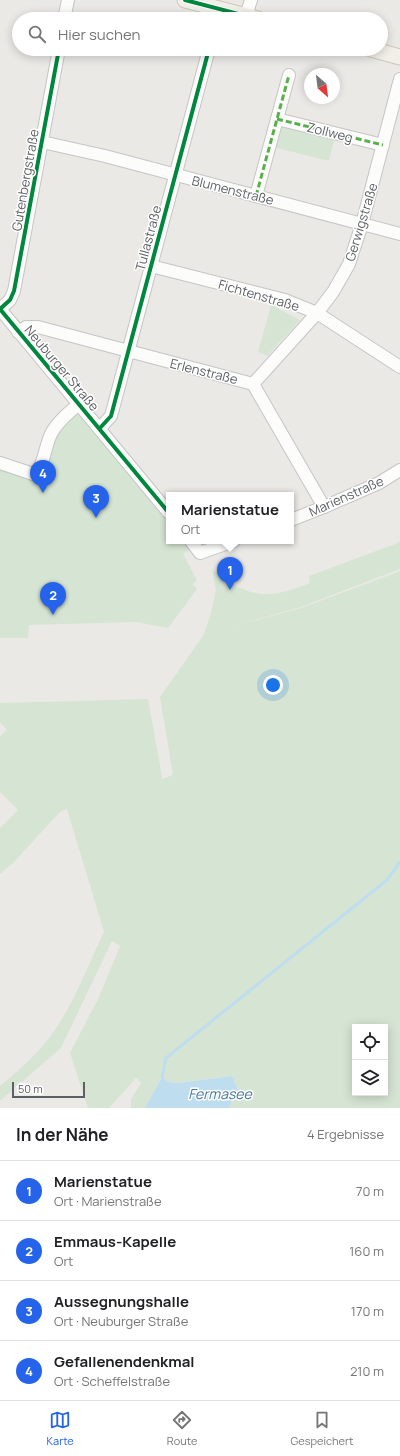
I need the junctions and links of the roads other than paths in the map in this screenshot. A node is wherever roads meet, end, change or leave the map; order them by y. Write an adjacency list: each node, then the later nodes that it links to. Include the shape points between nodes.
1 (68, 0): 4 (street)
2 (185, 0): 5 (main road)
3 (251, 0): 6 (street)
4 (65, 12)
5 (213, 12)
6 (252, 12)
7 (388, 54): 10 (main road)
8 (58, 56): 14 (street, Gutenbergstraße)
9 (207, 56): 16 (street, Tullastraße)
10 (400, 57)
11 (289, 75): 13 (street)
12 (400, 79): 15 (street, Gerwigstraße)
13 (277, 119): 15 (street, Zollweg); 17 (street)
14 (42, 142): 16 (street, Blumenstraße); 21 (street, Gutenbergstraße, via 14,291 10,300)
15 (383, 145): 18 (street, Gerwigstraße)
16 (175, 175): 17 (street, Blumenstraße); 20 (street, Tullastraße)
17 (256, 196): 18 (street, Blumenstraße)
18 (362, 224): 19 (street, Blumenstraße); 22 (street, Gerwigstraße, via 349,264)
19 (400, 234)
20 (152, 266): 22 (street, Fichtenstraße, via 284,300); 24 (street, Tullastraße)
21 (0, 309): 23 (street, Neuburger Straße)
22 (317, 313): 25 (street, Fichtenstraße); 26 (street, Gerwigstraße)
23 (18, 332): 24 (street, Erlenstraße, via 26,327 38,327); 27 (street, Neuburger Straße)
24 (128, 352): 26 (street, Erlenstraße); 28 (street, Tullastraße, via 111,416)
25 (400, 367)
26 (253, 384): 31 (street, Erlenstraße)
27 (79, 404): 28 (street, Neuburger Straße); 29 (street, via 51,434 36,476)
28 (100, 428): 32 (street, Neuburger Straße)
29 (0, 463)
30 (400, 470): 31 (street, Marienstraße, via 379,483)
31 (324, 507): 33 (street, Marienstraße)
32 (166, 509)
33 (294, 519)
34 (193, 544): 35 (street, via 200,553)
35 (226, 544)

